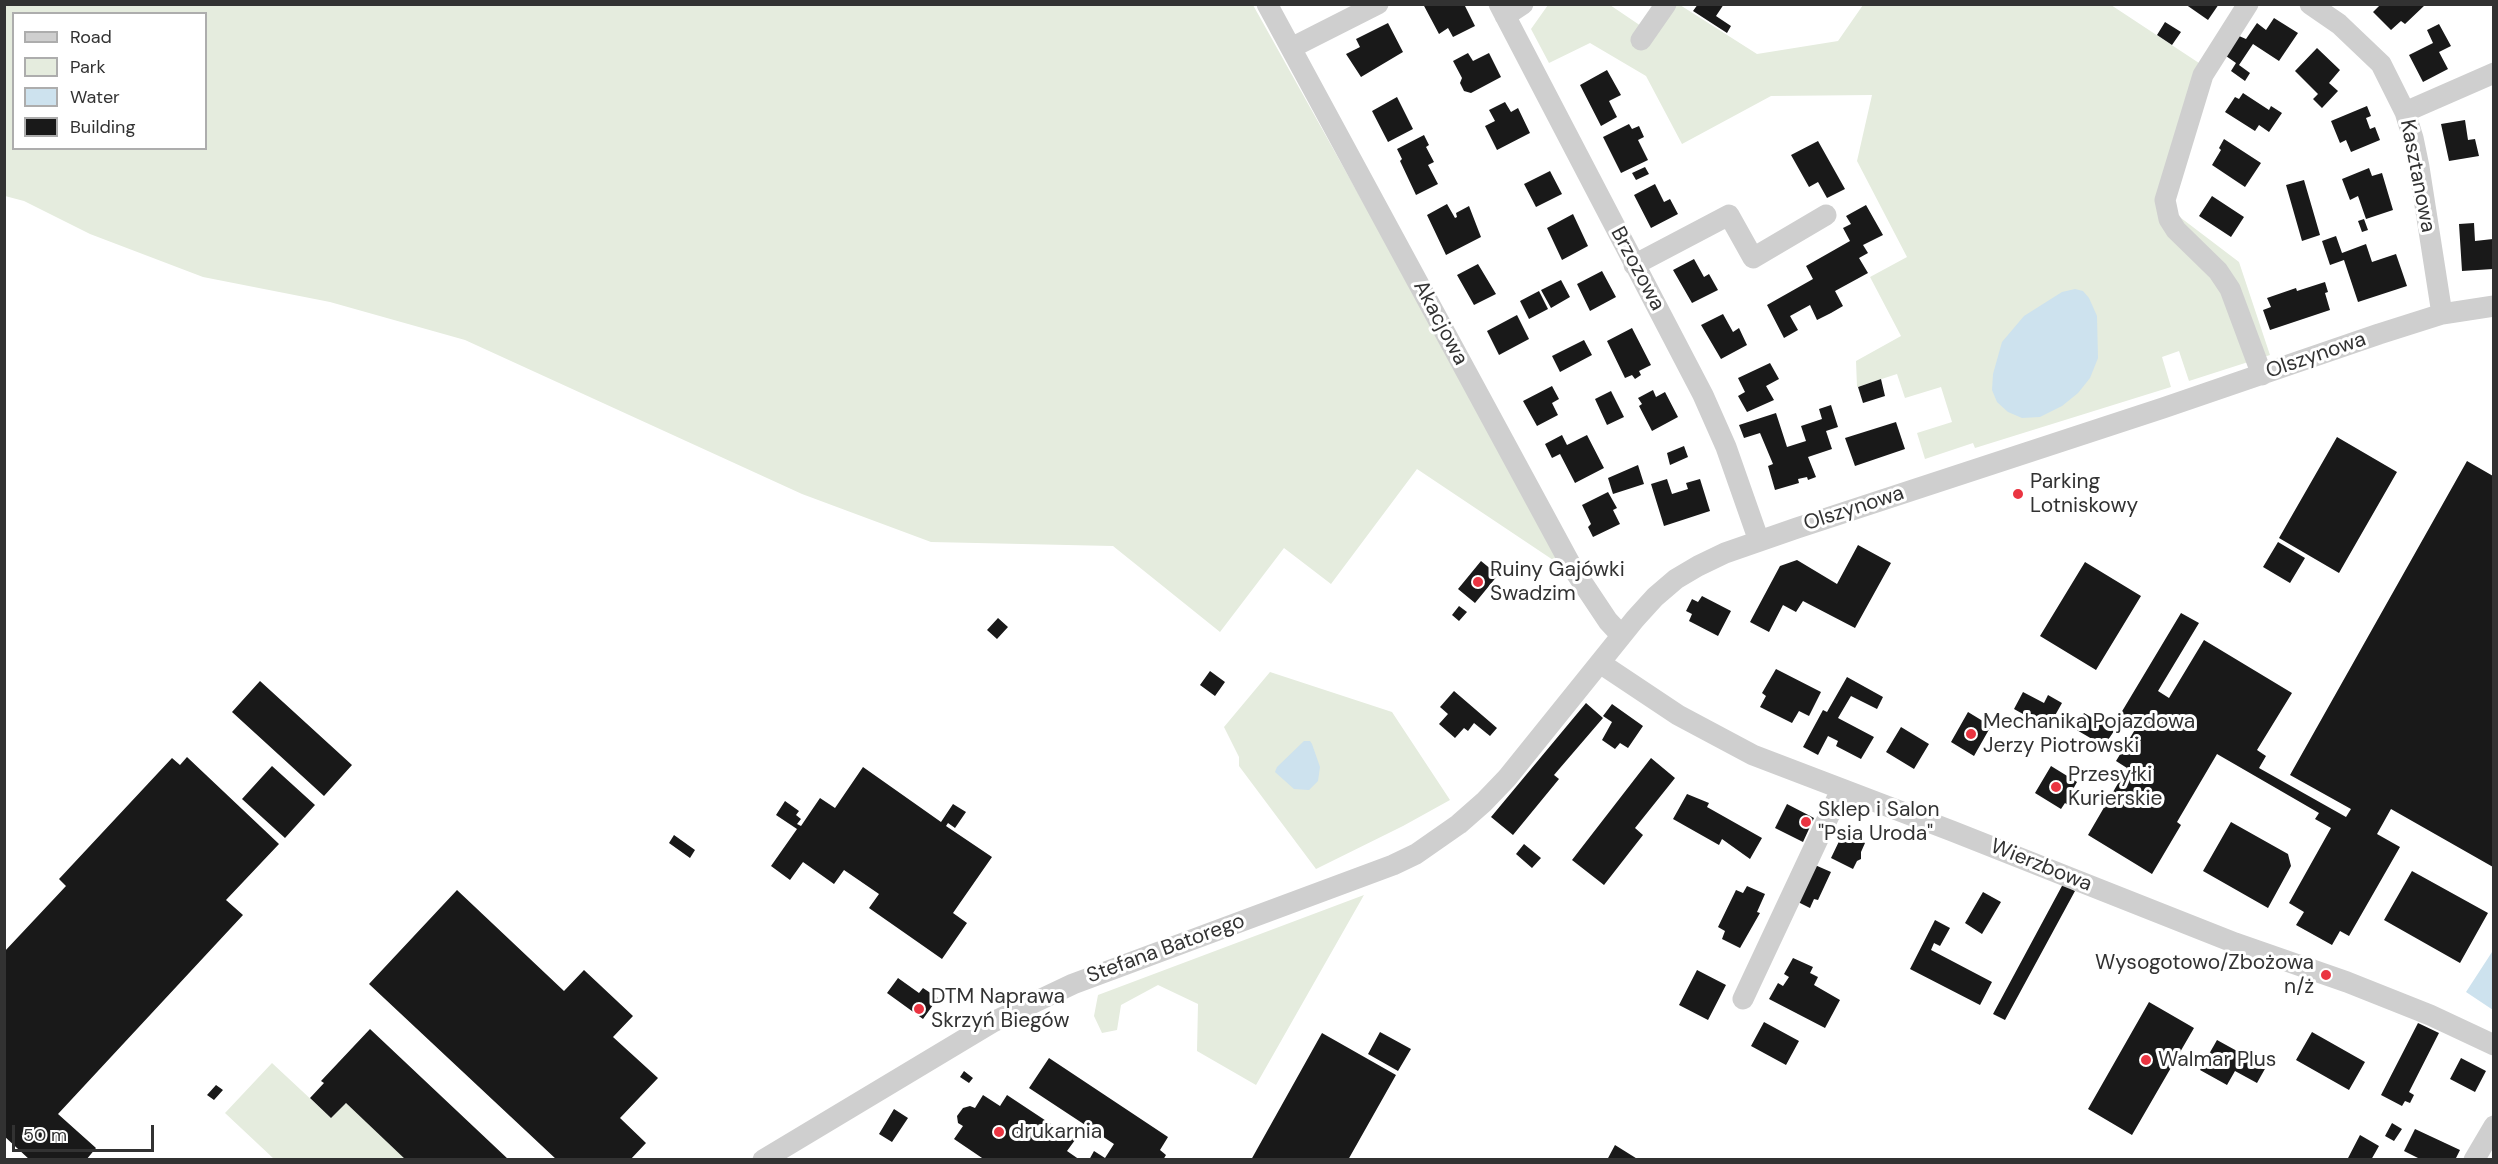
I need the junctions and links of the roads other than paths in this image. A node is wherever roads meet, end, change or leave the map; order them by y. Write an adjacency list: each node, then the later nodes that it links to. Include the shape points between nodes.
1 (1267, 4): 9 (street, Akacjowa)
2 (1378, 4): 9 (street)
3 (1523, 4): 7 (street)
4 (1666, 4): 8 (street)
5 (2248, 4): 16 (street, via 2203,75 2165,200 2176,230 2218,271 2230,289)
6 (2310, 4): 11 (street, Kasztanowa, via 2339,24 2380,64)
7 (1502, 10): 13 (street, Brzozowa)
8 (1641, 40)
9 (1291, 48): 18 (street, Akacjowa, via 1572,567)
10 (2493, 73): 11 (street)
11 (2405, 112): 15 (street, Kasztanowa, via 2417,157)
12 (1826, 215): 13 (street, via 1753,258 1729,215)
13 (1634, 266): 17 (street, Brzozowa, via 1703,395)
14 (2493, 306): 15 (street, Olszynowa)
15 (2442, 314): 16 (street, Olszynowa)
16 (2262, 375): 17 (street, Olszynowa)
17 (1759, 541): 18 (street, Olszynowa, via 1725,553 1676,579)
18 (1621, 635): 19 (street, Olszynowa)
19 (1600, 663): 20 (street, Wierzbowa, via 1711,735); 21 (street, Olszynowa, via 1507,778 1459,824 1409,858)
20 (1841, 790): 22 (street); 23 (street, Wierzbowa, via 2430,1015)
21 (1324, 890): 25 (street, Stefana Batorego, via 1073,984 1003,1017)
22 (1743, 999)
23 (2493, 1045)
24 (2493, 1126): 26 (street)
25 (763, 1160)
26 (2474, 1160)

